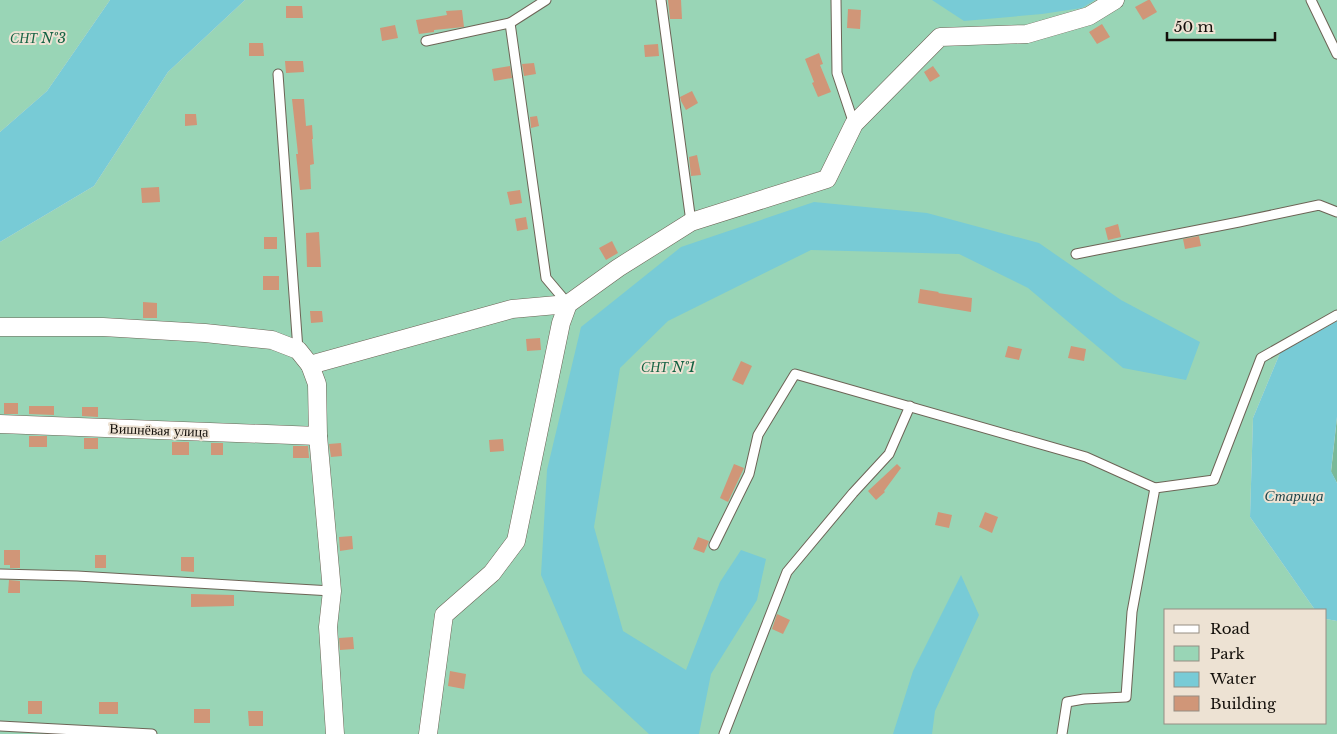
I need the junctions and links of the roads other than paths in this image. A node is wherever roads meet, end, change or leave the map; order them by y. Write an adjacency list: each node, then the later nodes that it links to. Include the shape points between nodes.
1 (546, 0): 6 (lane)
2 (661, 0): 12 (lane)
3 (836, 0): 10 (lane, via 837,73)
4 (1115, 0): 10 (street, via 1089,16 1027,34 940,37)
5 (1311, 0): 8 (lane)
6 (510, 22): 7 (lane); 14 (lane, via 546,278)
7 (426, 41)
8 (1337, 54)
9 (278, 74): 17 (lane)
10 (854, 124): 12 (street, via 827,179)
11 (1337, 212): 13 (lane, via 1319,205)
12 (691, 222): 14 (street)
13 (1076, 254)
14 (568, 304): 18 (street, via 512,309); 29 (street, via 561,323 516,541 492,573 444,615)
15 (1337, 315): 22 (lane, via 1261,358 1214,480)
16 (0, 327): 17 (street, via 205,333 272,340)
17 (298, 350): 18 (street)
18 (310, 365): 21 (street, via 317,384)
19 (910, 406): 22 (lane, via 1086,457); 23 (lane, via 795,374 758,435 749,474); 30 (lane, via 889,454 788,572)
20 (0, 424): 21 (street, Вишнёвая улица)
21 (318, 436): 25 (street)
22 (1155, 488): 31 (lane, via 1132,612 1126,697 1067,702)
23 (714, 545)
24 (0, 574): 25 (lane)
25 (332, 591): 28 (street, via 328,627)
26 (0, 726): 27 (lane)
27 (152, 734)
28 (335, 734)
29 (428, 734)
30 (724, 734)
31 (1062, 734)

